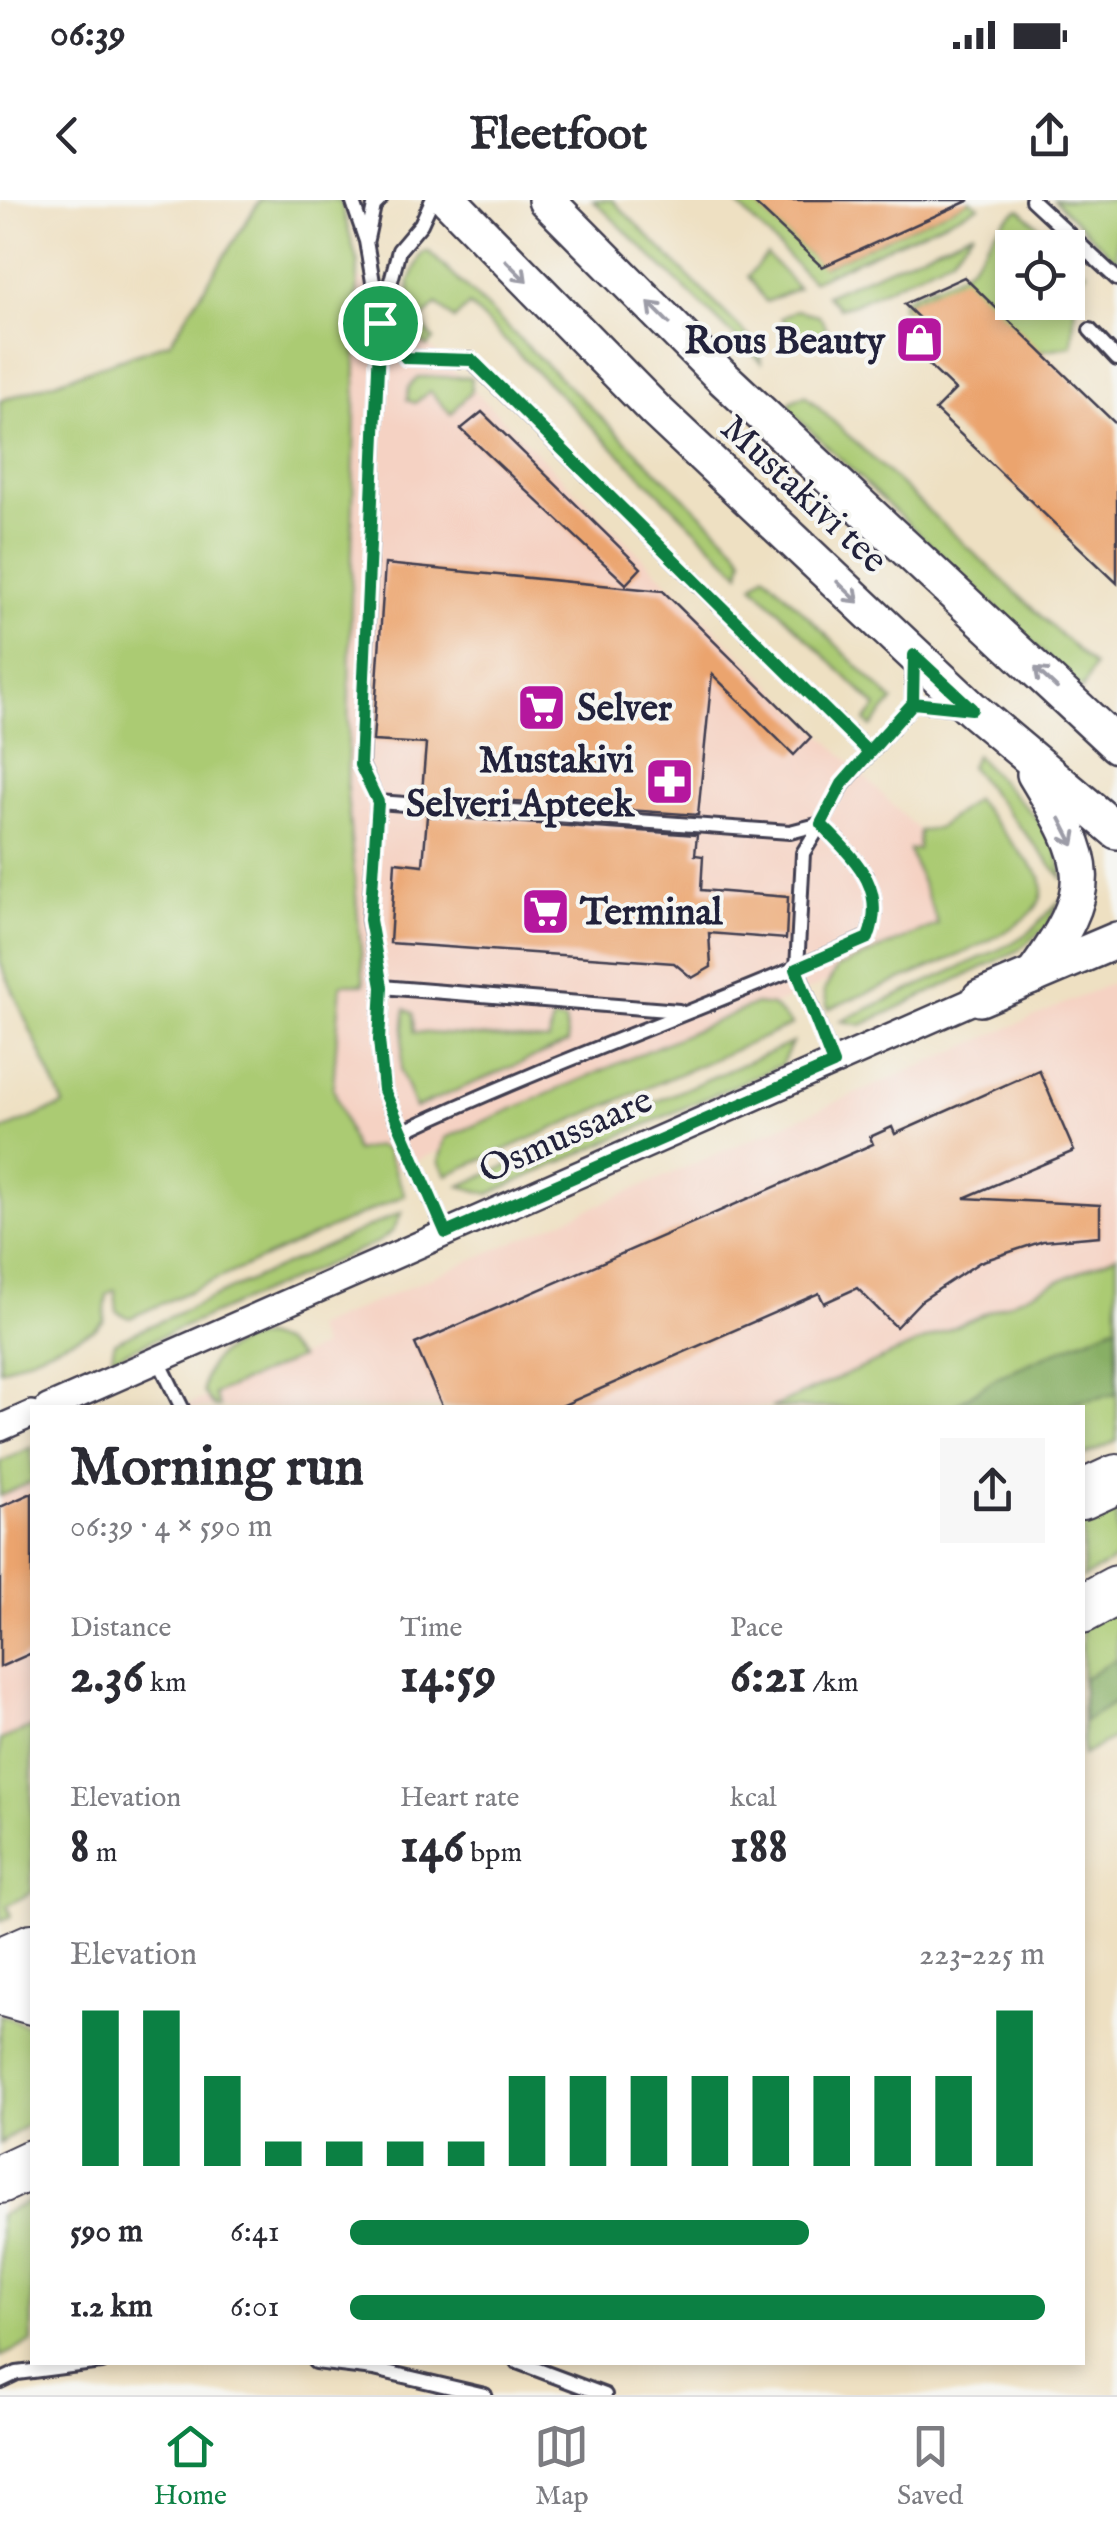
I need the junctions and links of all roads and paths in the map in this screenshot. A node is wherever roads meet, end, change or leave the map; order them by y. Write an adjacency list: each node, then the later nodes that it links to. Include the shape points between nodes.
1 (352, 200): 9 (lane)
2 (380, 200): 9 (lane)
3 (432, 200): 7 (lane)
4 (448, 200): 8 (main road, Mustakivi tee)
5 (546, 200): 17 (main road, Mustakivi tee, one-way to 5, via 721,376)
6 (1032, 200): 10 (lane)
7 (420, 224): 8 (lane, via 444,221); 11 (lane, via 400,250)
8 (477, 232): 14 (main road, Mustakivi tee, one-way to 14)
9 (366, 241): 11 (lane)
10 (1117, 279)
11 (380, 323): 19 (lane, via 406,358 472,360); 20 (lane, via 360,765)
12 (1090, 330): 13 (lane)
13 (1117, 360)
14 (914, 655): 15 (lane); 16 (main road, Mustakivi tee)
15 (913, 703): 16 (lane); 19 (lane)
16 (972, 709): 18 (main road, Mustakivi tee)
17 (1117, 745)
18 (1019, 748): 22 (main road, Mustakivi tee); 25 (main road, one-way to 25, via 1080,858 1082,888 1070,921)
19 (868, 752): 21 (lane)
20 (378, 802): 21 (lane, via 790,832); 26 (lane, via 370,920)
21 (821, 824): 24 (lane, via 803,853); 24 (lane, via 871,885 877,915 868,938)
22 (1117, 831)
23 (1117, 940): 25 (main road, Osmussaare)
24 (796, 969): 28 (lane); 29 (lane)
25 (1033, 976): 27 (main road, Osmussaare)
26 (382, 987): 28 (lane); 30 (lane, via 384,1090)
27 (980, 998): 29 (street, Osmussaare)
28 (683, 1011): 30 (lane)
29 (833, 1064): 31 (street, Osmussaare)
30 (402, 1132): 31 (lane)
31 (446, 1233): 32 (street, Osmussaare)
32 (158, 1359): 33 (street, Osmussaare); 34 (lane)
33 (55, 1405)
34 (181, 1405)
35 (30, 1415): 36 (street)
36 (0, 1428)
37 (1117, 1480): 38 (highway)
38 (1085, 1493)
39 (1117, 1590): 40 (highway)
40 (1085, 1607)
41 (30, 1949): 42 (highway)
42 (0, 1962)
43 (0, 1991): 44 (highway)
44 (30, 1999)
45 (78, 2365): 48 (lane)
46 (340, 2365): 49 (lane)
47 (525, 2365): 50 (lane)
48 (0, 2381)
49 (484, 2395)
50 (604, 2395)

